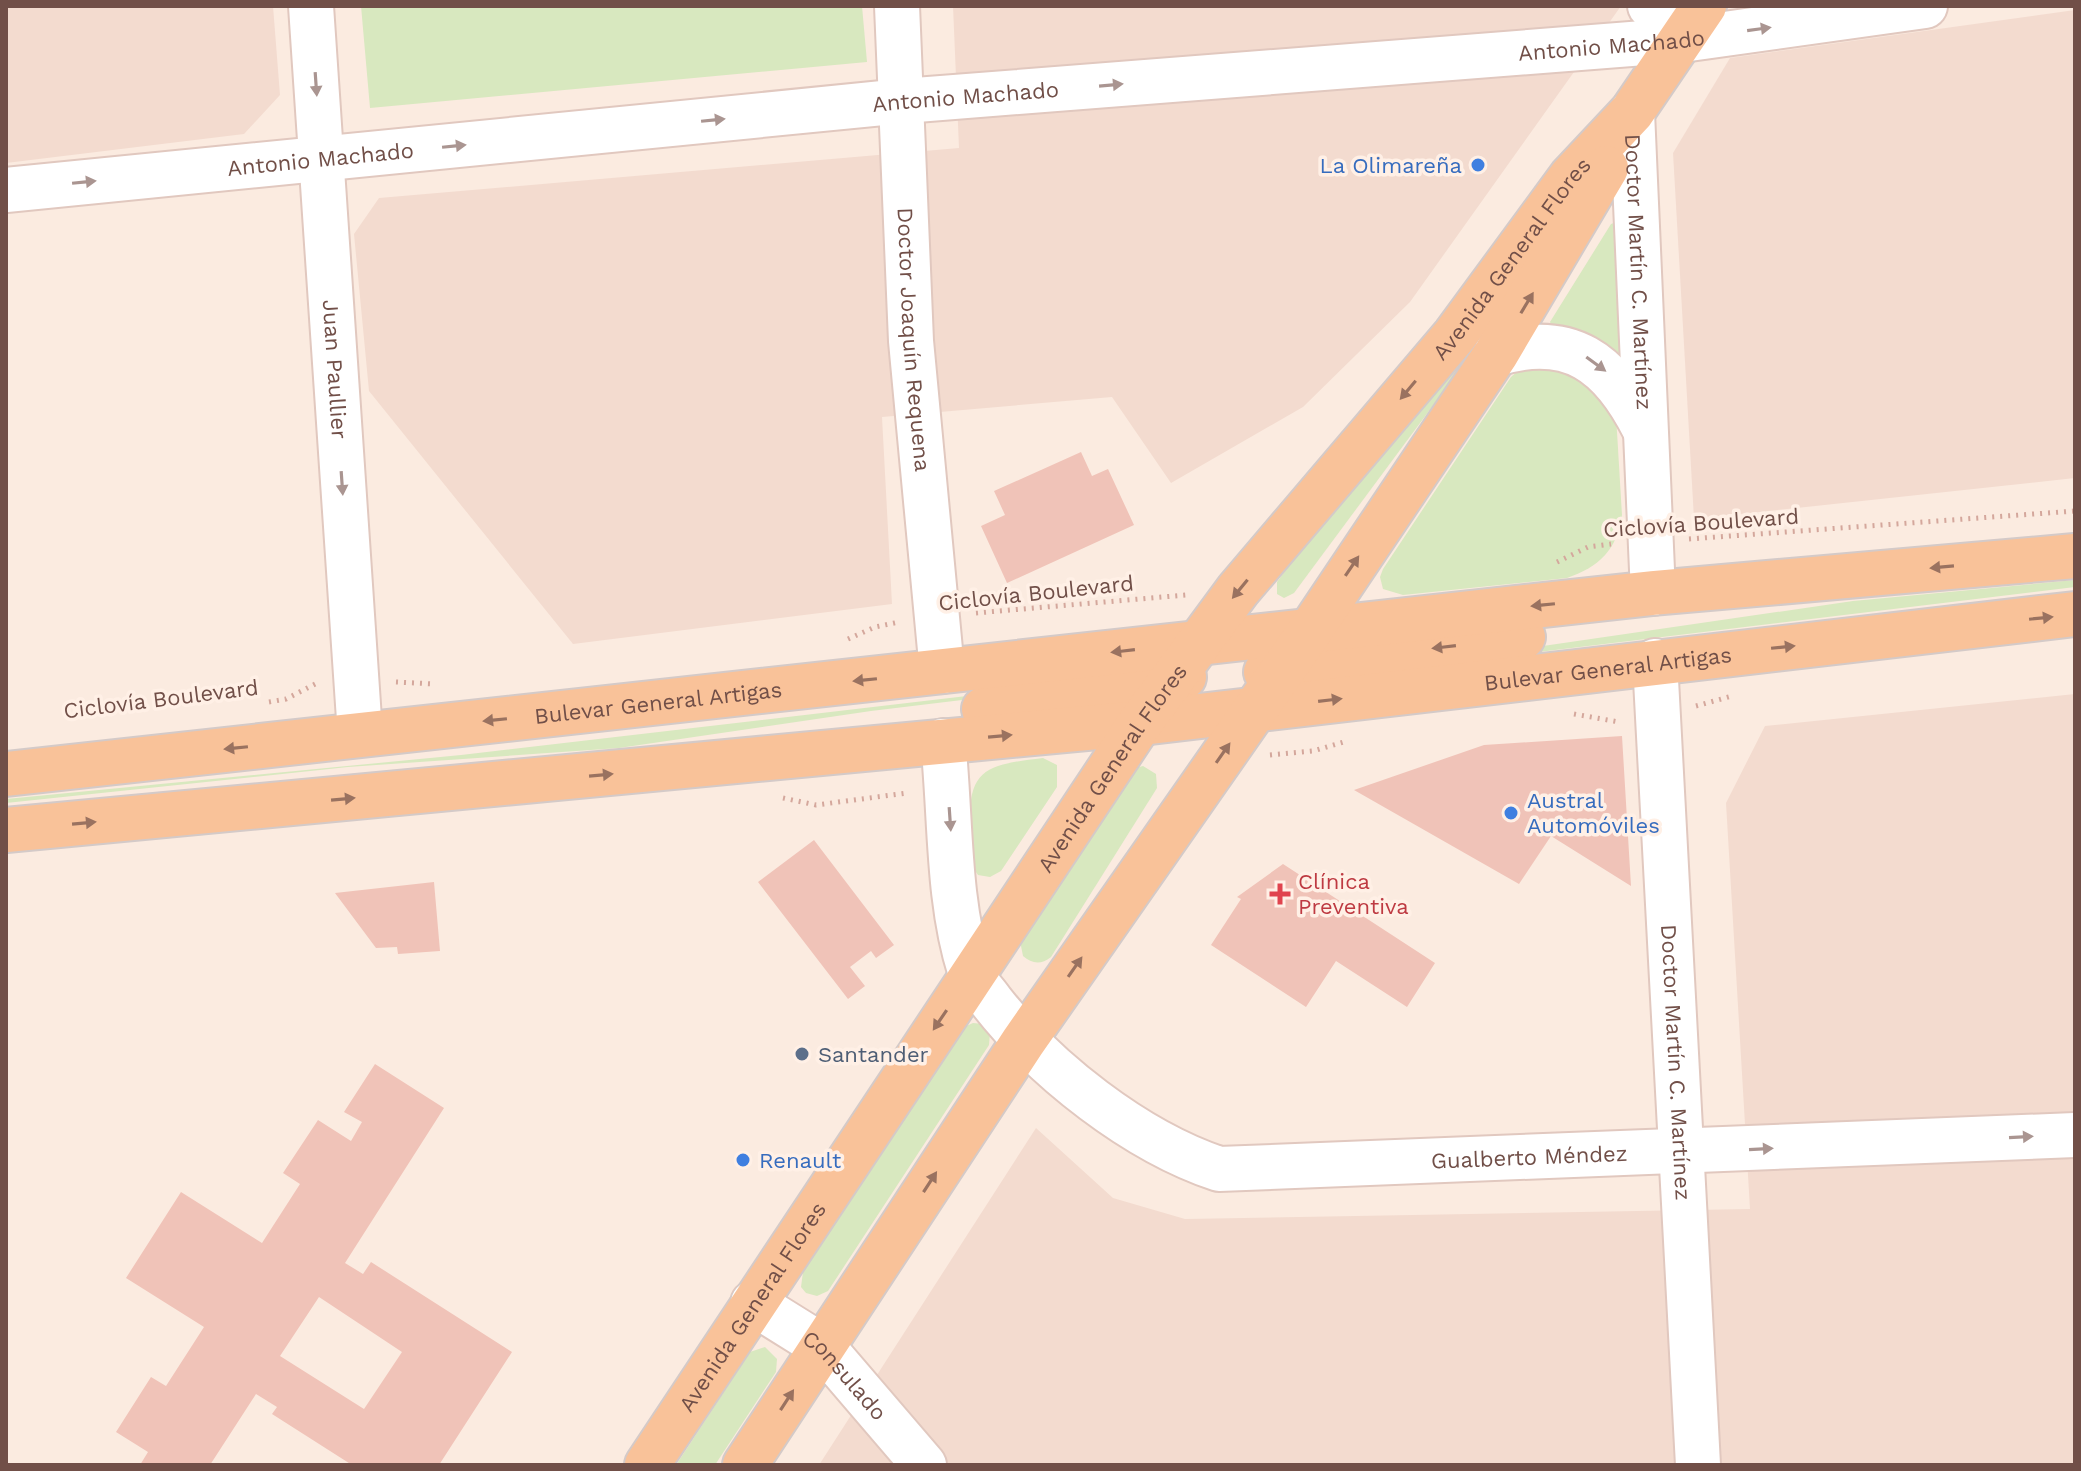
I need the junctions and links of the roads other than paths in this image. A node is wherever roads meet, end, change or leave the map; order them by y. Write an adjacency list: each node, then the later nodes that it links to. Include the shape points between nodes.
1 (311, 6): 8 (street, Juan Paullier, one-way to 8)
2 (897, 6): 6 (street, Doctor Joaquín Requena)
3 (1650, 6): 5 (street)
4 (1925, 6): 5 (street, Antonio Machado, one-way to 4)
5 (1693, 23): 6 (street, Antonio Machado, one-way to 5); 7 (main road, Avenida General Flores)
6 (903, 101): 8 (street, Antonio Machado, one-way to 6); 19 (street, Doctor Joaquín Requena, via 911,341)
7 (1632, 112): 10 (main road, Avenida General Flores, one-way to 7, via 1596,189); 11 (street, Doctor Martín C. Martínez); 16 (main road, Avenida General Flores, one-way to 16, via 1571,177 1455,335 1238,590)
8 (320, 159): 9 (street, Antonio Machado, one-way to 8); 23 (street, Juan Paullier, one-way to 23)
9 (6, 190)
10 (1496, 354): 11 (street, Doctor Martín C. Martínez, one-way to 11, via 1524,345 1584,356 1620,386); 15 (main road, Avenida General Flores, one-way to 10)
11 (1645, 430): 13 (street, Doctor Martín C. Martínez)
12 (2075, 556): 13 (main road, Bulevar General Artigas, one-way to 13)
13 (1653, 593): 15 (main road, Bulevar General Artigas, one-way to 15); 18 (main road, Bulevar General Artigas, one-way to 18, via 1566,631)
14 (2075, 614): 17 (main road, Bulevar General Artigas, one-way to 14)
15 (1310, 631): 16 (main road, Bulevar General Artigas); 18 (main road, Avenida General Flores); 20 (main road, Bulevar General Artigas, via 1260,655)
16 (1201, 642): 19 (main road, Bulevar General Artigas, one-way to 19); 20 (main road, Avenida General Flores)
17 (1655, 661): 21 (main road, Bulevar General Artigas, one-way to 17); 31 (street, Doctor Martín C. Martínez)
18 (1283, 667): 21 (main road, Avenida General Flores); 22 (main road, Bulevar General Artigas, via 1208,689)
19 (942, 671): 23 (main road, Bulevar General Artigas, one-way to 23)
20 (1172, 679): 22 (main road, Avenida General Flores); 25 (main road, Bulevar General Artigas, via 1120,692 961,711 919,722)
21 (1253, 710): 22 (main road, Bulevar General Artigas); 29 (main road, Avenida General Flores, one-way to 21)
22 (1140, 723): 24 (main road, Bulevar General Artigas, one-way to 22); 28 (main road, Avenida General Flores)
23 (360, 734): 26 (main road, Bulevar General Artigas, one-way to 26)
24 (943, 741): 25 (main road, Bulevar General Artigas); 28 (street, one-way to 28, via 955,897)
25 (875, 749): 27 (main road, Bulevar General Artigas, one-way to 25)
26 (6, 774)
27 (6, 830)
28 (971, 974): 29 (street); 32 (main road, Avenida General Flores, one-way to 32)
29 (1023, 1042): 31 (street, Gualberto Méndez, via 1068,1082 1181,1157 1219,1169); 33 (main road, Avenida General Flores, one-way to 29)
30 (2075, 1135): 31 (street, Gualberto Méndez, one-way to 30)
31 (1683, 1152): 37 (street, Doctor Martín C. Martínez)
32 (753, 1303): 33 (street, Consulado); 34 (main road, Avenida General Flores)
33 (822, 1346): 35 (main road, Avenida General Flores, one-way to 33); 36 (street, Consulado)
34 (647, 1465)
35 (745, 1465)
36 (924, 1465)
37 (1698, 1465)

